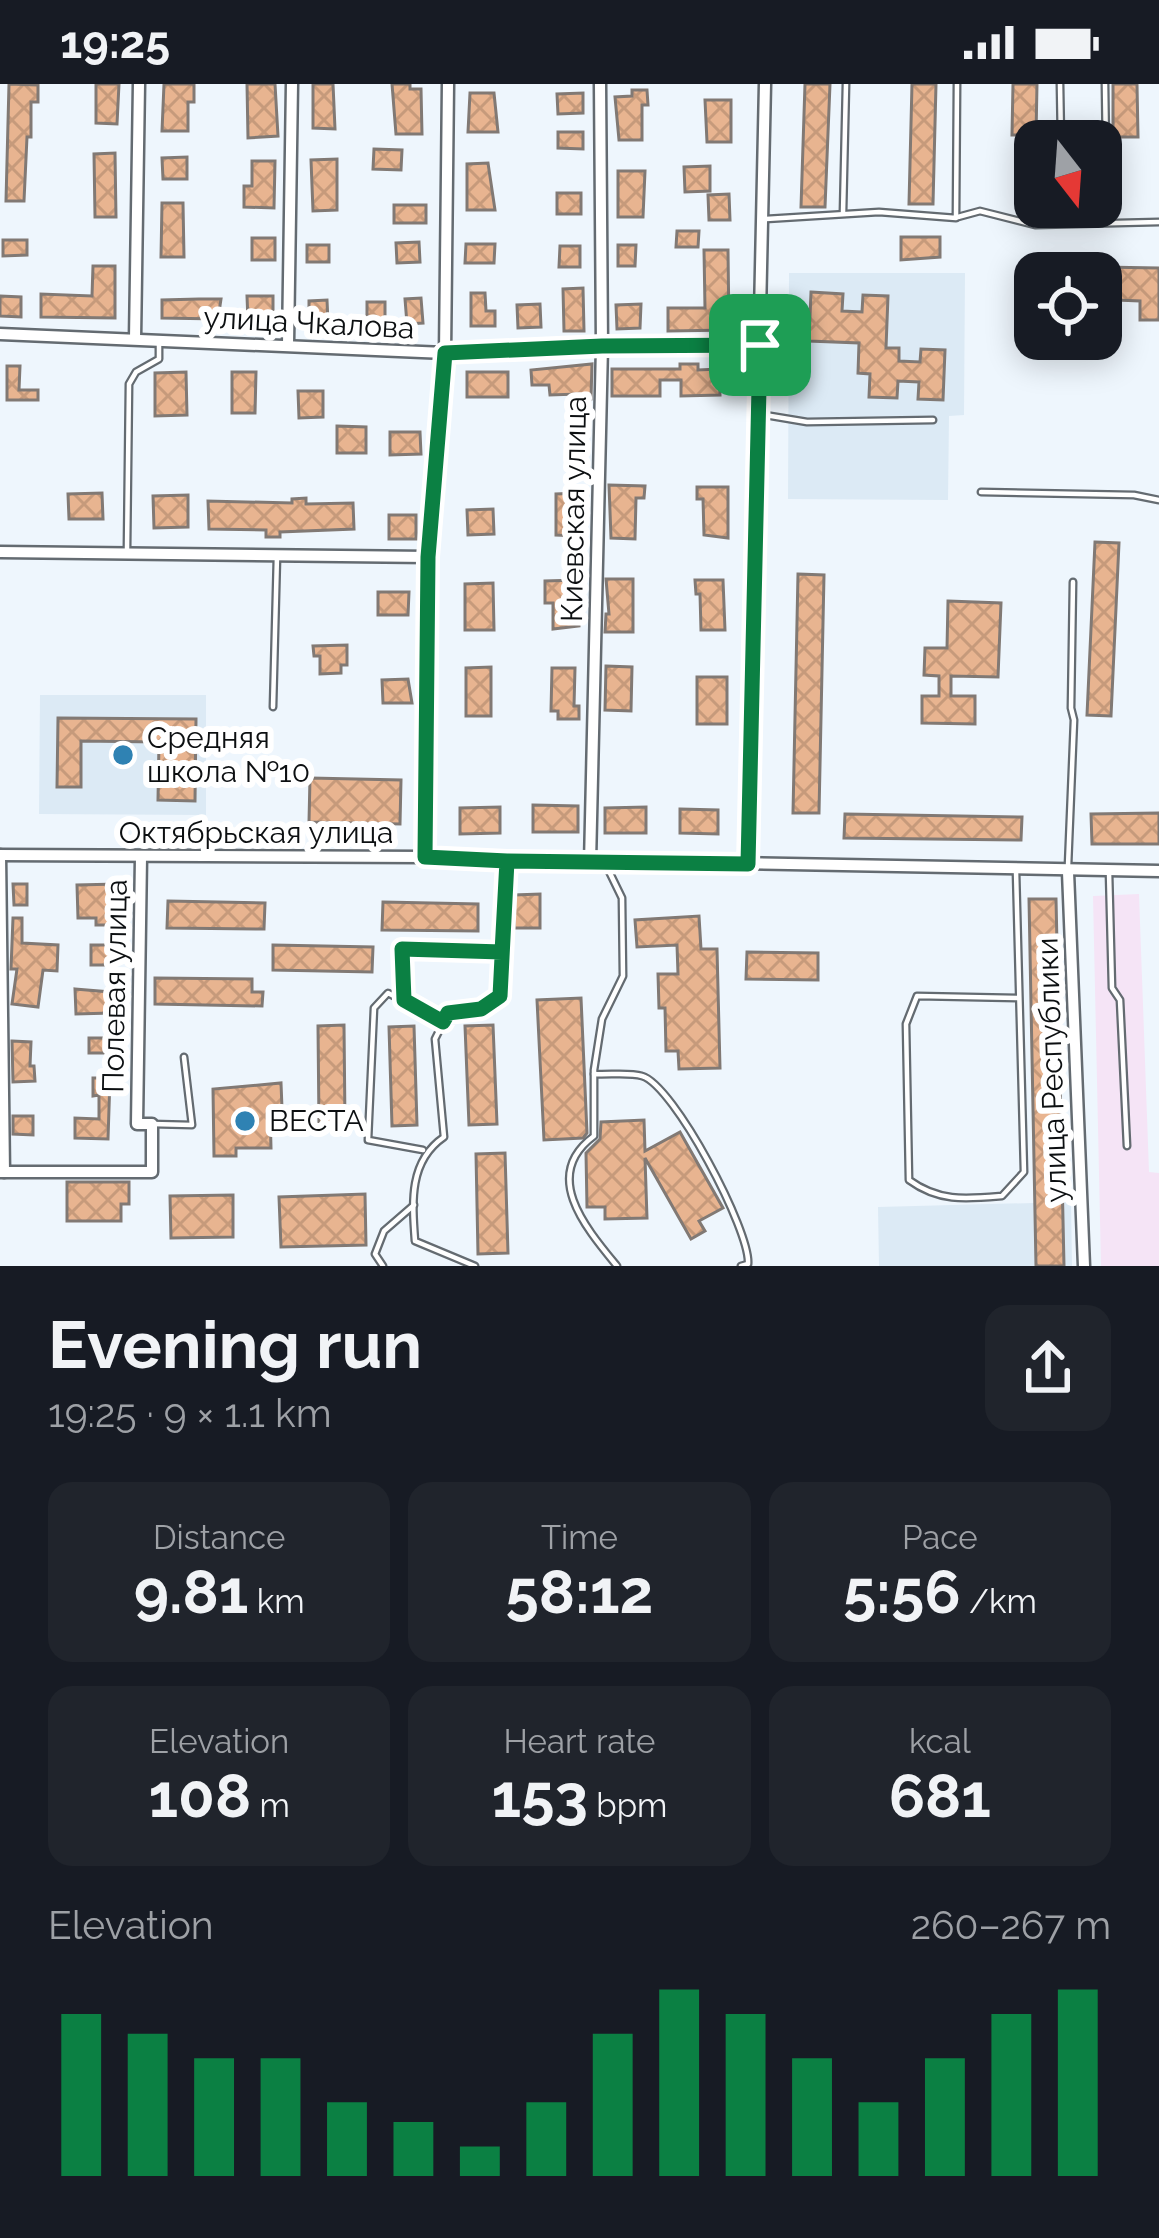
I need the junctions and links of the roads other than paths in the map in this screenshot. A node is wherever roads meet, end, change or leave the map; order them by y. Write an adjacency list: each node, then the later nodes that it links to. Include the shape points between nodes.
1 (139, 84): 17 (street)
2 (292, 84): 19 (street)
3 (448, 84): 22 (street)
4 (600, 84): 21 (street, Киевская улица)
5 (765, 84): 14 (street)
6 (846, 84): 12 (lane)
7 (957, 84): 13 (lane)
8 (1060, 84): 10 (lane)
9 (1106, 84): 11 (lane)
10 (1061, 120)
11 (1106, 120)
12 (843, 212): 13 (lane); 14 (lane)
13 (956, 218): 15 (lane, via 980,211 1035,225)
14 (762, 219): 20 (street)
15 (1159, 222)
16 (0, 334): 17 (street, улица Чкалова)
17 (135, 339): 18 (street, улица Чкалова)
18 (159, 340): 19 (street, улица Чкалова); 28 (lane, via 159,359 129,384)
19 (288, 344): 22 (street, улица Чкалова)
20 (760, 345): 21 (street, улица Чкалова); 23 (street)
21 (602, 346): 22 (street, улица Чкалова); 37 (street, Киевская улица)
22 (445, 353): 30 (street)
23 (758, 414): 24 (lane, via 808,422); 39 (street)
24 (933, 420)
25 (981, 492): 26 (lane)
26 (1159, 500)
27 (0, 552): 28 (street)
28 (127, 555): 29 (street)
29 (277, 556): 30 (street); 32 (lane)
30 (428, 557): 35 (street)
31 (1072, 582): 42 (lane)
32 (273, 707)
33 (0, 855): 34 (street, Октябрьская улица); 53 (street)
34 (141, 857): 35 (street, Октябрьская улица); 50 (street, Полевая улица, via 137,1124)
35 (425, 857): 36 (street, Октябрьская улица)
36 (507, 861): 37 (street, Октябрьская улица); 44 (lane)
37 (590, 863): 38 (street, Октябрьская улица)
38 (604, 863): 39 (street, Октябрьская улица); 49 (lane, via 622,898 623,976 602,1019)
39 (748, 864): 40 (street, Октябрьская улица)
40 (1016, 871): 42 (street, Октябрьская улица); 45 (lane)
41 (1159, 871): 43 (street, Октябрьская улица)
42 (1068, 872): 43 (street, Октябрьская улица); 59 (street, улица Республики)
43 (1109, 872): 51 (lane)
44 (502, 952): 46 (lane, via 402,949); 47 (lane, via 500,996 481,1009 448,1013)
45 (1017, 998): 45 (lane, via 1024,1172 1002,1196 928,1194 909,1180 906,1024 916,996)
46 (404, 1000): 47 (lane); 52 (lane, via 388,993 374,1008 368,1140)
47 (443, 1022): 52 (lane, via 435,1039 444,1137)
48 (184, 1057): 50 (lane, via 191,1125)
49 (594, 1074): 57 (lane, via 594,1136 576,1149 568,1169 570,1198); 58 (lane, via 643,1076 662,1089 738,1225 749,1253)
50 (152, 1124): 53 (street, Полевая улица, via 152,1172)
51 (1127, 1146)
52 (425, 1150): 54 (lane)
53 (2, 1172)
54 (414, 1205): 55 (lane, via 383,1231 375,1254); 56 (lane, via 415,1240)
55 (383, 1266)
56 (475, 1266)
57 (617, 1266)
58 (741, 1266)
59 (1084, 1266)

